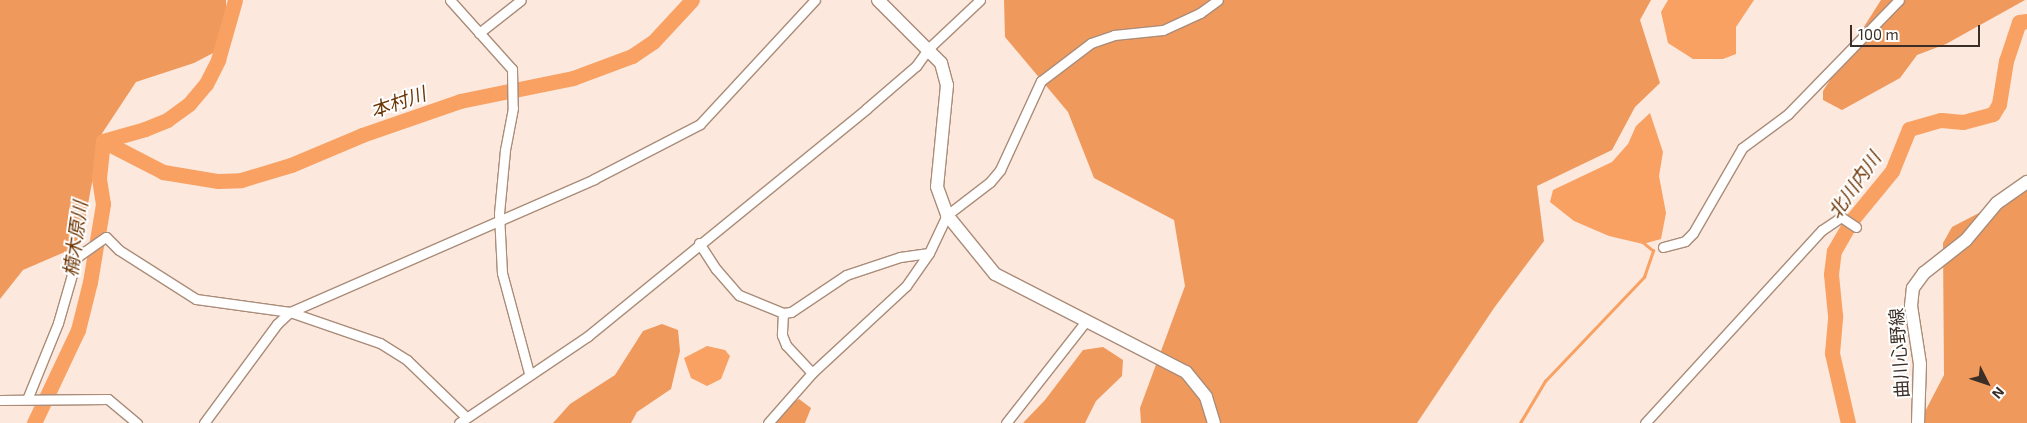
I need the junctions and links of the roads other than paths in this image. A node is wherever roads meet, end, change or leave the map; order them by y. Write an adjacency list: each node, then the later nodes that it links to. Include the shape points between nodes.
1 (450, 0): 8 (street)
2 (521, 0): 8 (street)
3 (815, 0): 12 (street, via 700,124 594,178)
4 (878, 0): 9 (street)
5 (980, 0): 9 (street)
6 (1218, 0): 11 (street, via 1200,13 1163,30 1114,35 1091,43 1074,54 1041,81 1000,170 990,182)
7 (1899, 0): 15 (street, via 1788,114 1742,148 1693,233 1684,241)
8 (479, 33): 12 (street, via 512,69 513,108 505,150)
9 (929, 48): 11 (street, via 941,63 947,85 937,178 939,197); 14 (street, via 916,66 866,109)
10 (2027, 182): 31 (street, 曲川心野線, via 1996,203 1966,240 1924,273 1913,288 1911,306 1920,364)
11 (948, 215): 16 (street); 19 (street, via 996,274)
12 (500, 220): 17 (street); 20 (street, via 502,273)
13 (1856, 226): 30 (street, via 1841,217 1822,230)
14 (698, 243): 18 (street, via 739,295); 20 (street, via 588,336)
15 (1663, 247)
16 (929, 252): 18 (street, via 900,257 846,275 791,312); 21 (street, via 906,286)
17 (290, 312): 22 (street, via 196,299 118,250 106,237 77,257); 24 (street, via 380,342 407,360); 26 (street)
18 (783, 313): 21 (street, via 782,335 786,345)
19 (1086, 321): 28 (street); 29 (street, via 1186,372 1206,397)
20 (529, 373): 24 (street)
21 (812, 373): 27 (street)
22 (32, 397): 23 (street); 25 (street, via 114,401)
23 (0, 400)
24 (463, 420)
25 (137, 423)
26 (204, 423)
27 (768, 423)
28 (1006, 423)
29 (1214, 423)
30 (1645, 423)
31 (1918, 423)

